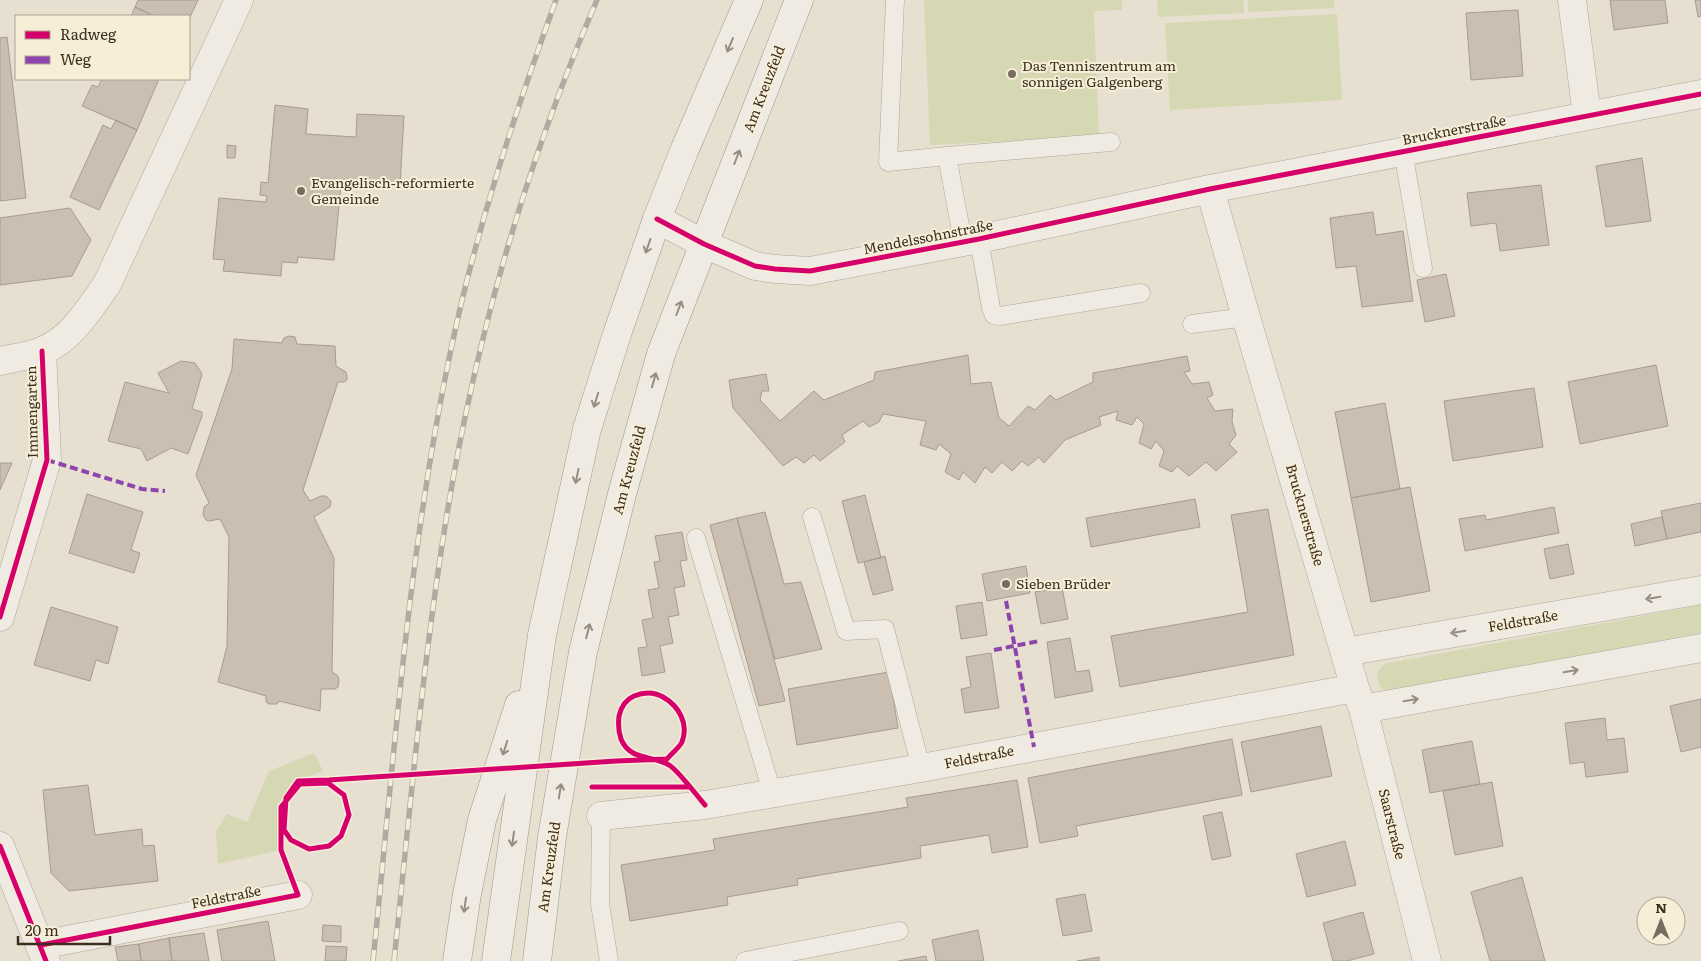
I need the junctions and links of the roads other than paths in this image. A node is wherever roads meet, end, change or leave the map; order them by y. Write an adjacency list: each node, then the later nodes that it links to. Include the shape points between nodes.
1 (239, 0): 19 (street, Immengarten, via 107,284 64,338)
2 (749, 0): 12 (street, one-way to 12)
3 (799, 0): 14 (street, Am Kreuzfeld, one-way to 3)
4 (894, 0): 10 (lane, via 888,162)
5 (1572, 0): 7 (street)
6 (1701, 94): 7 (street, Brucknerstraße)
7 (1587, 116): 9 (street, Brucknerstraße)
8 (1111, 142): 10 (lane)
9 (1403, 151): 11 (street, Brucknerstraße); 15 (lane)
10 (948, 156): 13 (lane)
11 (1210, 189): 13 (street, Mendelssohnstraße); 17 (street, Brucknerstraße)
12 (657, 219): 14 (street, Mendelssohnstraße); 25 (street, one-way to 25, via 587,429)
13 (971, 240): 14 (street, Mendelssohnstraße, via 810,271 755,266); 16 (lane, via 994,315)
14 (704, 244): 38 (street, Am Kreuzfeld, one-way to 14, via 552,837 583,652 661,354)
15 (1423, 268)
16 (1141, 293)
17 (1246, 317): 18 (lane); 27 (street, Brucknerstraße)
18 (1192, 324)
19 (42, 351): 20 (street); 24 (street, Immengarten, via 46,460)
20 (0, 361)
21 (812, 517): 29 (lane, via 846,631 885,629)
22 (696, 538): 30 (lane)
23 (1701, 590): 27 (street, Feldstraße, one-way to 27)
24 (0, 617)
25 (542, 635): 36 (street, one-way to 36, via 482,820); 37 (street, one-way to 37)
26 (1701, 648): 28 (street, Feldstraße, one-way to 26)
27 (1345, 652): 28 (street, Brucknerstraße)
28 (1359, 698): 29 (street, Feldstraße); 41 (street, Saarstraße)
29 (921, 768): 30 (street, Feldstraße)
30 (772, 792): 31 (street, Feldstraße, via 704,805)
31 (601, 816): 39 (lane, via 600,904)
32 (0, 846): 35 (street)
33 (298, 895): 35 (street, Feldstraße)
34 (899, 931): 40 (lane)
35 (43, 953)
36 (457, 961)
37 (496, 961)
38 (537, 961)
39 (609, 961)
40 (745, 961)
41 (1427, 961)

